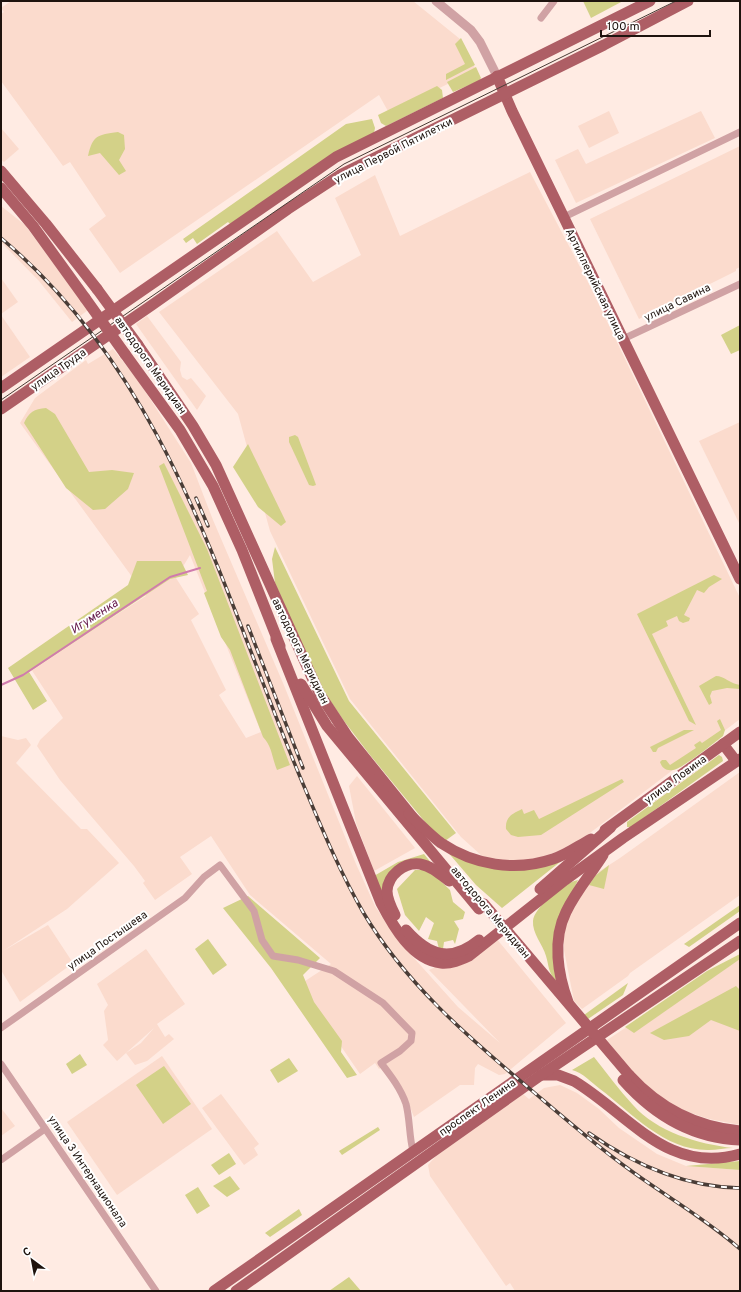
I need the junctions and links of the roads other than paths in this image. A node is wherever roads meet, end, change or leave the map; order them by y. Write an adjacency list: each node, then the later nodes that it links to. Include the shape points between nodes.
1 (436, 1): 6 (street, Артиллерийская улица, via 471,30)
2 (554, 1): 5 (street)
3 (650, 1): 6 (main road, улица Первой Пятилетки)
4 (688, 1): 7 (main road, улица Первой Пятилетки)
5 (540, 18)
6 (497, 76): 7 (main road, Артиллерийская улица); 13 (main road, улица Первой Пятилетки, via 336,157)
7 (505, 93): 11 (main road, Артиллерийская улица); 14 (main road, улица Первой Пятилетки, via 327,183)
8 (740, 132): 11 (street)
9 (1, 172): 23 (main road, автодорога Меридиан, bridge, via 97,289 193,426 216,465 319,693 348,736)
10 (1, 188): 19 (main road, автодорога Меридиан, bridge, via 33,226 180,430 213,486 242,550)
11 (564, 217): 15 (main road, Артиллерийская улица)
12 (740, 284): 15 (street, улица Савина)
13 (106, 316): 16 (main road, улица Труда)
14 (116, 330): 17 (main road, улица Труда)
15 (623, 340): 18 (main road, Артиллерийская улица)
16 (1, 388)
17 (1, 409)
18 (740, 580)
19 (276, 639): 26 (main road, via 381,903 390,921 421,955 442,963 455,962 469,956 539,898); 27 (main road, автодорога Меридиан, via 327,726)
20 (740, 732): 21 (main road, улица Ловина)
21 (723, 744): 22 (main road); 24 (main road, улица Ловина)
22 (738, 760): 25 (main road)
23 (409, 814): 24 (main road, via 441,843 461,854 482,862 506,866 554,859); 27 (main road, автодорога Меридиан)
24 (614, 825): 25 (main road); 27 (main road, via 569,866 470,946 450,954 425,948 407,931 394,914 387,891 389,882 400,869 419,864 428,867)
25 (623, 838): 26 (main road)
26 (608, 848): 32 (main road, via 581,885 565,913 558,944 560,976)
27 (482, 906): 32 (main road, автодорога Меридиан, bridge); 36 (main road, автодорога Меридиан)
28 (740, 923): 40 (main road, проспект Ленина)
29 (740, 941): 31 (main road, проспект Ленина)
30 (740, 947): 31 (main road)
31 (724, 953): 35 (main road, проспект Ленина)
32 (570, 1006): 36 (main road, автодорога Меридиан, bridge)
33 (1, 1028): 40 (street, улица Постышева, via 185,898 220,864 254,911 262,940 273,956 298,960 334,971 383,1003 412,1032 411,1041 381,1063 397,1084 406,1104)
34 (1, 1064): 37 (street, улица 3 Интернационала)
35 (541, 1075): 41 (main road, via 558,1075 574,1081 657,1144 674,1152 709,1158); 43 (main road, проспект Ленина)
36 (626, 1078): 38 (main road, автодорога Меридиан, via 681,1115 706,1125); 39 (main road, автодорога Меридиан, via 648,1105 683,1127 717,1137)
37 (45, 1129): 42 (street); 44 (street, улица 3 Интернационала)
38 (740, 1131)
39 (740, 1140)
40 (413, 1151): 43 (main road); 45 (main road, проспект Ленина)
41 (740, 1154)
42 (1, 1160)
43 (418, 1163): 46 (main road, проспект Ленина)
44 (156, 1291)
45 (214, 1291)
46 (236, 1291)

